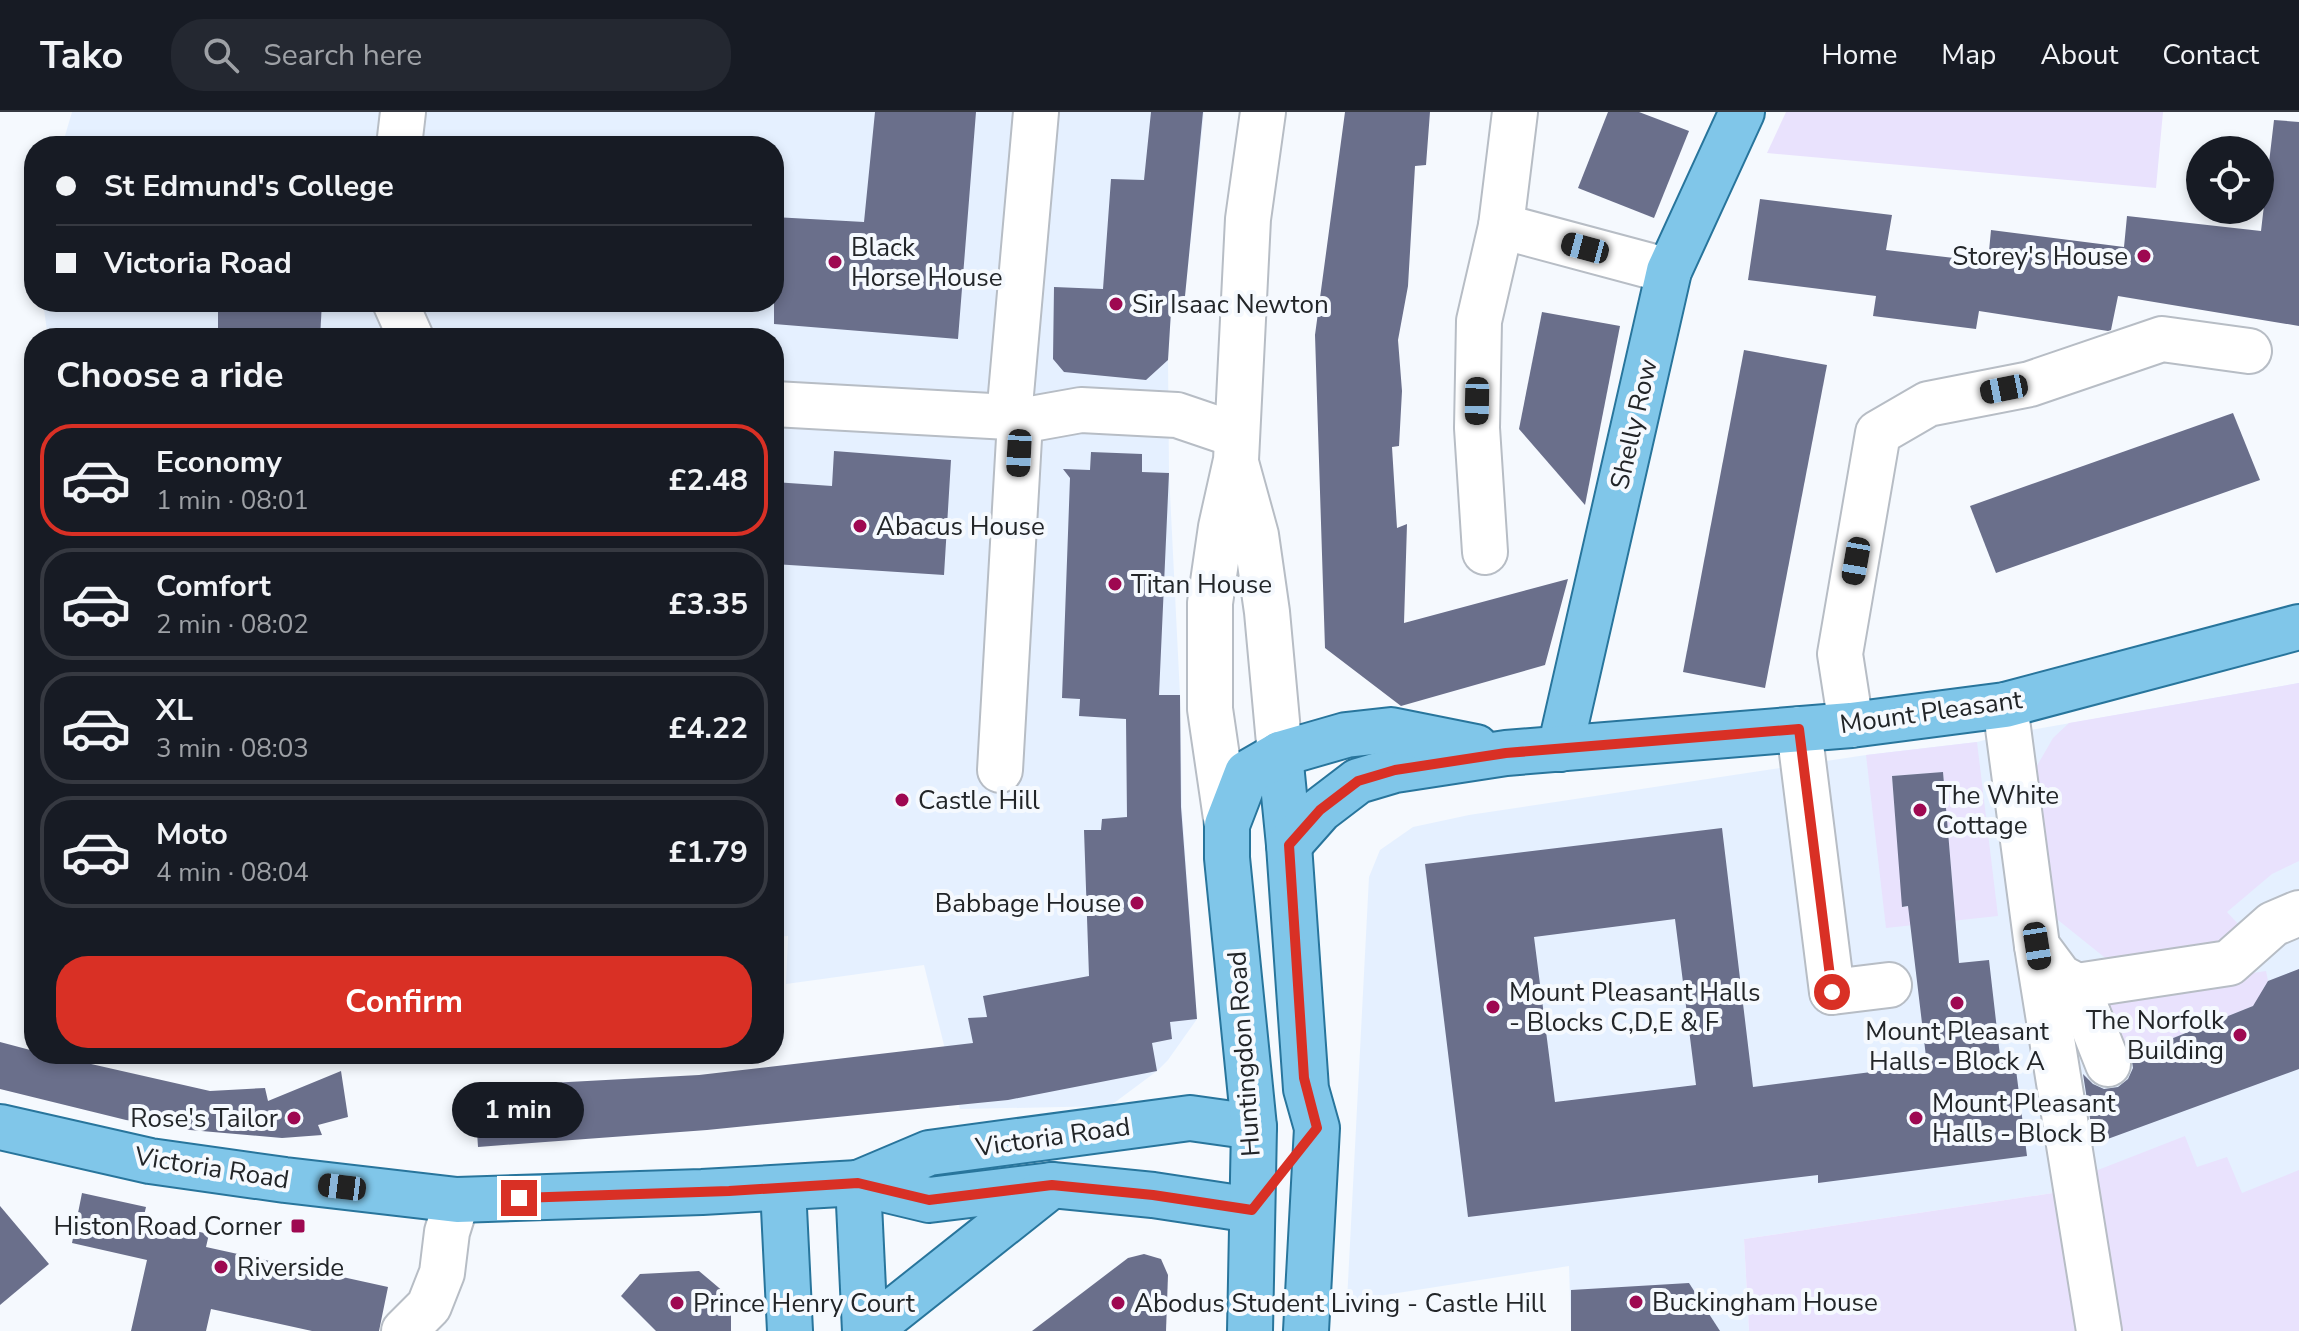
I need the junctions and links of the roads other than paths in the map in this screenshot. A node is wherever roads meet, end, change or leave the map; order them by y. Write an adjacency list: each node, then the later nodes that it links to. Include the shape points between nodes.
1 (403, 112): 6 (street)
2 (1036, 112): 11 (street)
3 (1263, 112): 12 (street, via 1248,219)
4 (1515, 112): 7 (street)
5 (1742, 112): 8 (main road, Shelly Row)
6 (400, 136)
7 (1501, 226): 8 (street); 13 (street, via 1479,321 1477,428)
8 (1669, 271): 18 (main road, Shelly Row)
9 (2249, 351): 16 (street, via 2162,339 2030,384 1928,404 1878,433 1840,654)
10 (784, 405): 11 (street)
11 (1014, 419): 12 (street, via 1081,410 1177,415); 21 (street)
12 (1236, 448): 20 (street, via 1256,535); 22 (street, via 1210,603 1210,709)
13 (1485, 552)
14 (2299, 627): 15 (main road, Mount Pleasant)
15 (2005, 705): 16 (main road, Mount Pleasant); 25 (street)
16 (1851, 725): 17 (main road, Mount Pleasant)
17 (1799, 729): 18 (main road, Mount Pleasant); 26 (street, via 1832,992)
18 (1560, 749): 19 (main road, Mount Pleasant)
19 (1506, 753): 20 (main road, Mount Pleasant, via 1391,730 1346,735); 23 (main road, Mount Pleasant, via 1358,781 1320,810)
20 (1280, 754): 22 (main road, Mount Pleasant, via 1247,773); 23 (main road)
21 (1000, 770)
22 (1227, 825): 29 (main road, Huntingdon Road)
23 (1289, 845): 30 (main road, via 1304,1078)
24 (2299, 913): 27 (street, via 2273,924 2229,963)
25 (2037, 946): 27 (street, via 2060,977); 44 (street)
26 (1889, 985)
27 (2077, 986): 28 (street)
28 (2108, 1064)
29 (1254, 1127): 32 (main road); 33 (main road, Victoria Road, via 1190,1118 929,1153); 38 (main road, Huntingdon Road)
30 (1317, 1128): 32 (main road); 37 (main road)
31 (2, 1131): 36 (main road, Victoria Road, via 150,1161)
32 (1285, 1167): 37 (main road); 38 (main road)
33 (858, 1183): 34 (main road, Victoria Road, via 929,1200); 35 (main road, Victoria Road); 41 (main road)
34 (1052, 1185): 38 (main road, Victoria Road); 41 (main road)
35 (783, 1188): 36 (main road, Victoria Road); 40 (main road)
36 (457, 1200): 39 (street, via 438,1284 429,1306)
37 (1312, 1202): 43 (main road)
38 (1252, 1210): 42 (main road, Huntingdon Road)
39 (404, 1331)
40 (790, 1331)
41 (866, 1331)
42 (1250, 1331)
43 (1306, 1331)
44 (2099, 1331)

